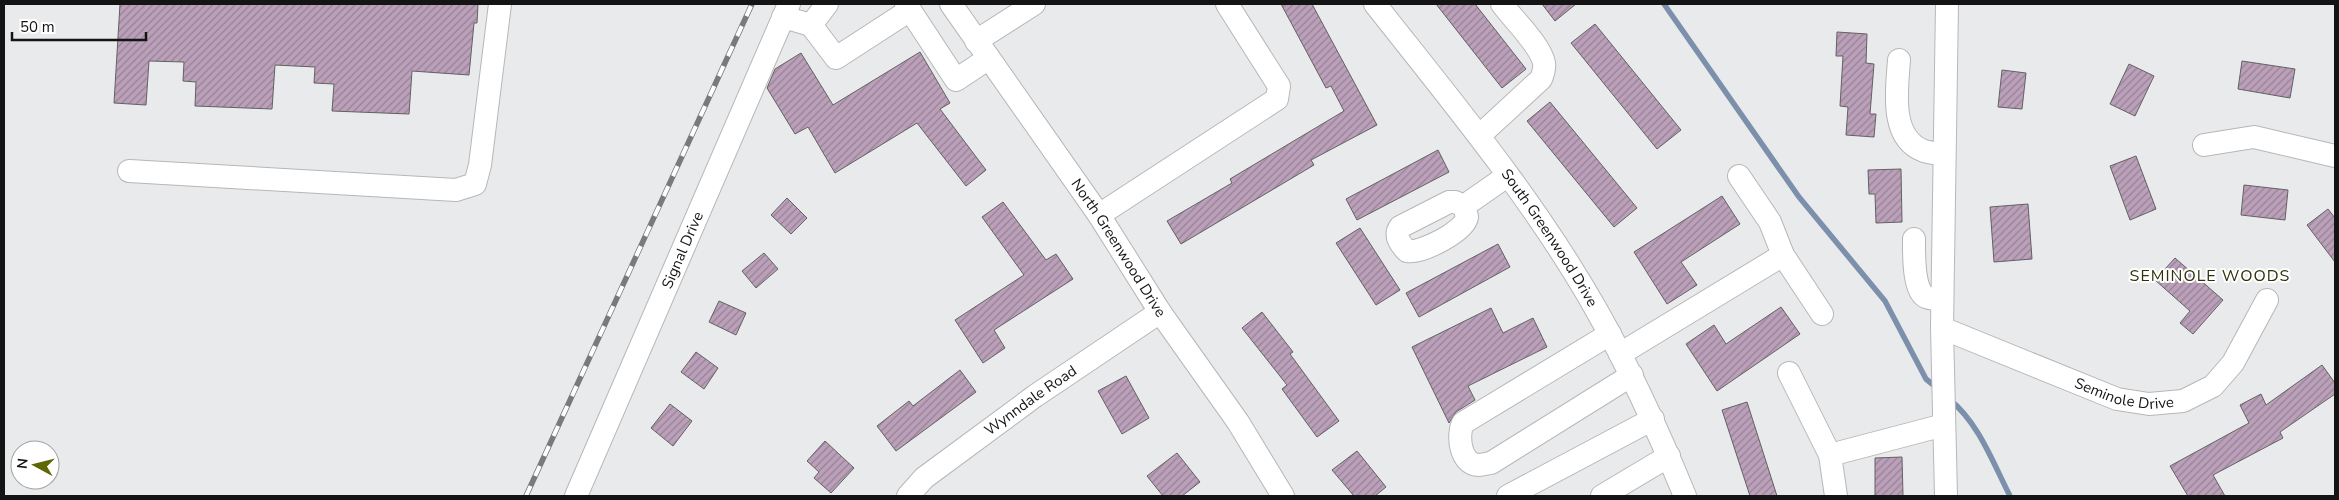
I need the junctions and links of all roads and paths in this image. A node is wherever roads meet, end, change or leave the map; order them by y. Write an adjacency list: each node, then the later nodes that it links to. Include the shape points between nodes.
1 (500, 4): 18 (street, via 475,184 456,190)
2 (827, 4): 11 (street)
3 (951, 4): 12 (street, North Greenwood Drive)
4 (1034, 4): 12 (street)
5 (1227, 4): 22 (street, via 1279,86 1277,99)
6 (1375, 4): 14 (street, South Greenwood Drive)
7 (1502, 4): 14 (street, via 1541,54 1544,73)
8 (1947, 4): 16 (street)
9 (908, 7): 11 (street, via 836,58); 12 (street, via 956,80)
10 (786, 10): 11 (street); 38 (street, Signal Drive)
11 (811, 25)
12 (983, 50): 22 (street, North Greenwood Drive)
13 (1899, 60): 16 (street, via 1897,93 1900,125 1906,138 1924,151)
14 (1479, 136): 19 (street, South Greenwood Drive)
15 (2204, 146): 17 (street, via 2254,137)
16 (1943, 154): 25 (street)
17 (2335, 156)
18 (129, 172)
19 (1507, 176): 21 (street); 30 (street, South Greenwood Drive, via 1544,227)
20 (1739, 176): 24 (street, via 1770,222)
21 (1464, 206)
22 (1099, 215): 27 (street, North Greenwood Drive)
23 (1914, 239): 25 (street, via 1916,276 1921,294)
24 (1783, 255): 28 (street); 31 (street)
25 (1942, 300): 29 (street)
26 (2267, 300): 29 (street, Seminole Drive, via 2234,364 2213,386 2183,401 2149,404 2117,399)
27 (1160, 312): 39 (street, Wynndale Road, via 1035,396 924,478); 40 (street, North Greenwood Drive, via 1238,422)
28 (1822, 314)
29 (1942, 328): 35 (street)
30 (1610, 334): 31 (street, South Greenwood Drive); 33 (street, via 1463,423 1458,432 1459,441 1469,461 1478,465 1491,463)
31 (1620, 354): 33 (street, South Greenwood Drive)
32 (1789, 373): 36 (street)
33 (1632, 375): 34 (street, South Greenwood Drive)
34 (1652, 419): 37 (street, South Greenwood Drive); 41 (street)
35 (1944, 425): 36 (street); 45 (street)
36 (1830, 455): 44 (street)
37 (1669, 456): 42 (street); 43 (street, South Greenwood Drive)
38 (576, 496)
39 (908, 496)
40 (1283, 496)
41 (1508, 496)
42 (1602, 496)
43 (1685, 496)
44 (1836, 496)
45 (1946, 496)

